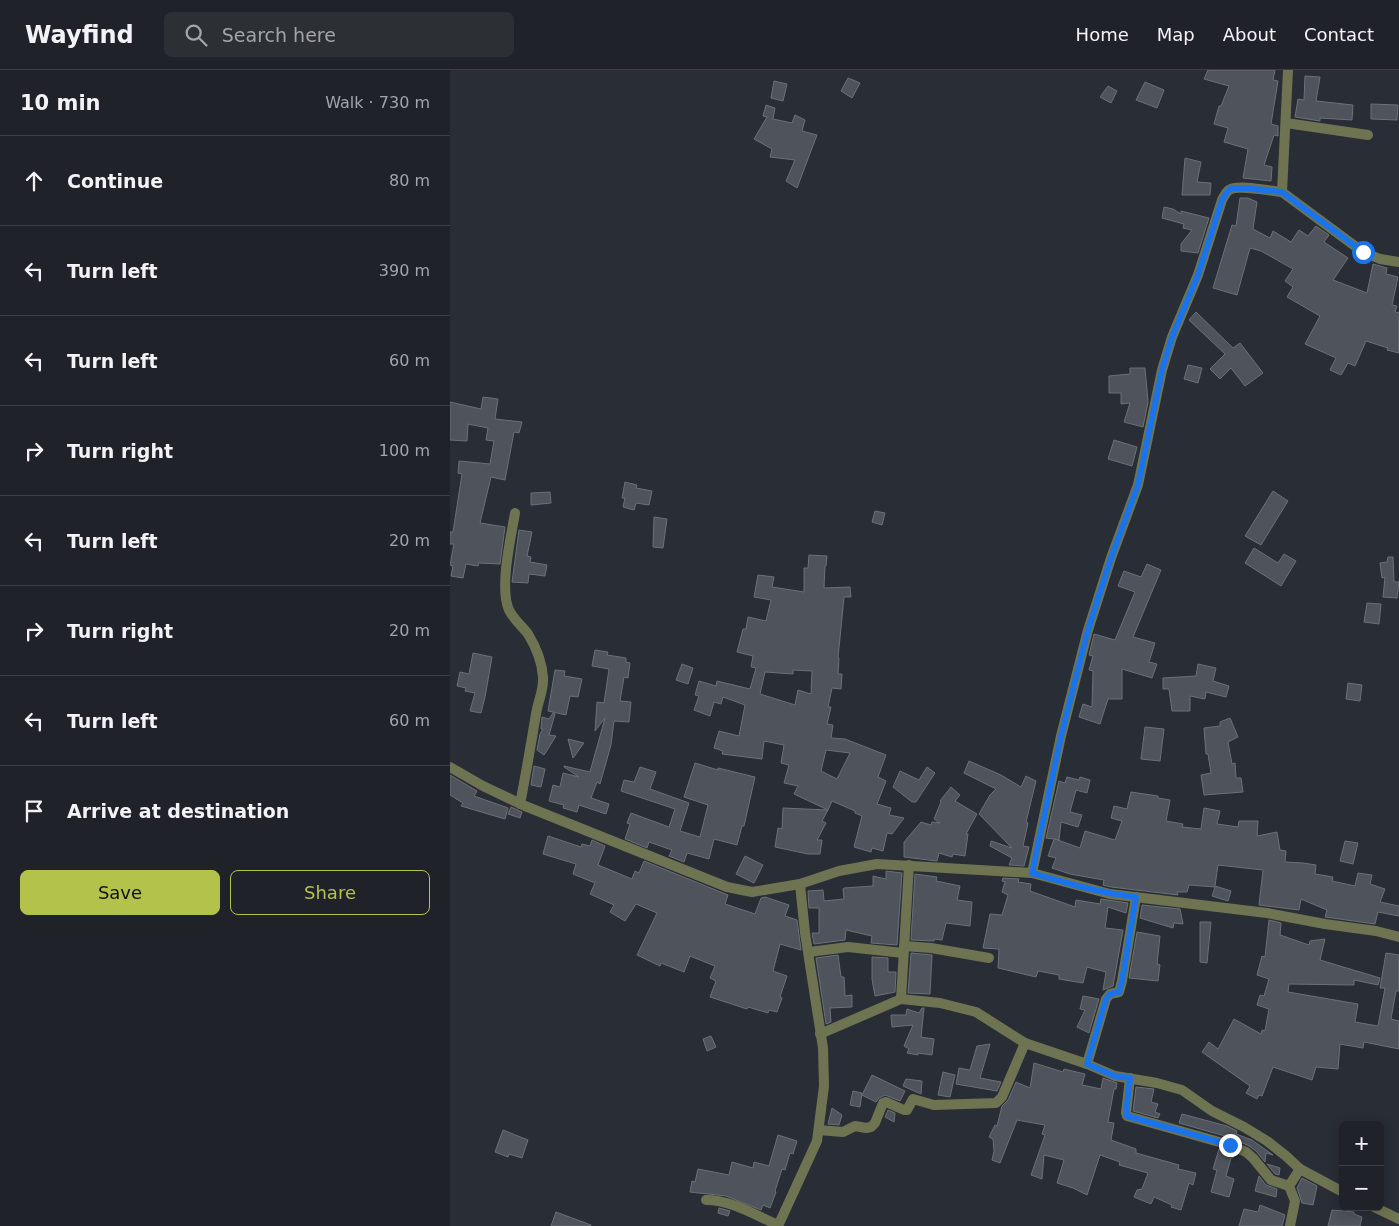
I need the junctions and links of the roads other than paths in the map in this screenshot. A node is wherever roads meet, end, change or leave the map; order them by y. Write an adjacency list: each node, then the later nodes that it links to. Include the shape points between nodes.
1 (1288, 70): 2 (street)
2 (1286, 123): 3 (street); 4 (street)
3 (1368, 135)
4 (1282, 192): 5 (street, via 1363,252); 10 (street, via 1231,188 1222,200 1198,275 1172,337 1138,485 1088,630 1061,736)
5 (1399, 262)
6 (515, 513): 8 (street, via 507,566 506,602 514,619 534,645 543,676)
7 (450, 766): 8 (street)
8 (520, 804): 11 (street, via 727,887 752,892)
9 (909, 865): 10 (street); 11 (street, via 877,864 839,871); 14 (street)
10 (1032, 873): 12 (street, via 1086,889)
11 (800, 884): 15 (street)
12 (1136, 897): 13 (street, via 1267,913); 20 (street, via 1119,992 1110,994 1106,999)
13 (1399, 937)
14 (904, 950): 15 (street, via 848,947); 16 (street, via 931,948); 17 (street)
15 (809, 952): 18 (street)
16 (989, 958)
17 (901, 999): 18 (street); 19 (street, via 940,1003 976,1012)
18 (820, 1034): 22 (street, via 824,1086)
19 (1025, 1043): 20 (street); 22 (street, via 1002,1097 996,1103 934,1105 914,1099 904,1110 886,1102 880,1107 871,1127 855,1126 843,1132)
20 (1087, 1064): 21 (street, via 1115,1076)
21 (1130, 1078): 23 (street, via 1182,1090 1212,1111 1267,1141); 24 (street, via 1127,1116 1230,1145 1246,1152 1271,1180)
22 (819, 1130): 29 (street, via 813,1153)
23 (1300, 1169): 24 (street); 25 (street)
24 (1289, 1186): 30 (street, via 1295,1202)
25 (1339, 1190)
26 (706, 1200): 29 (street, via 734,1205)
27 (1382, 1211): 28 (street)
28 (1399, 1219)
29 (778, 1226)
30 (1290, 1226)

